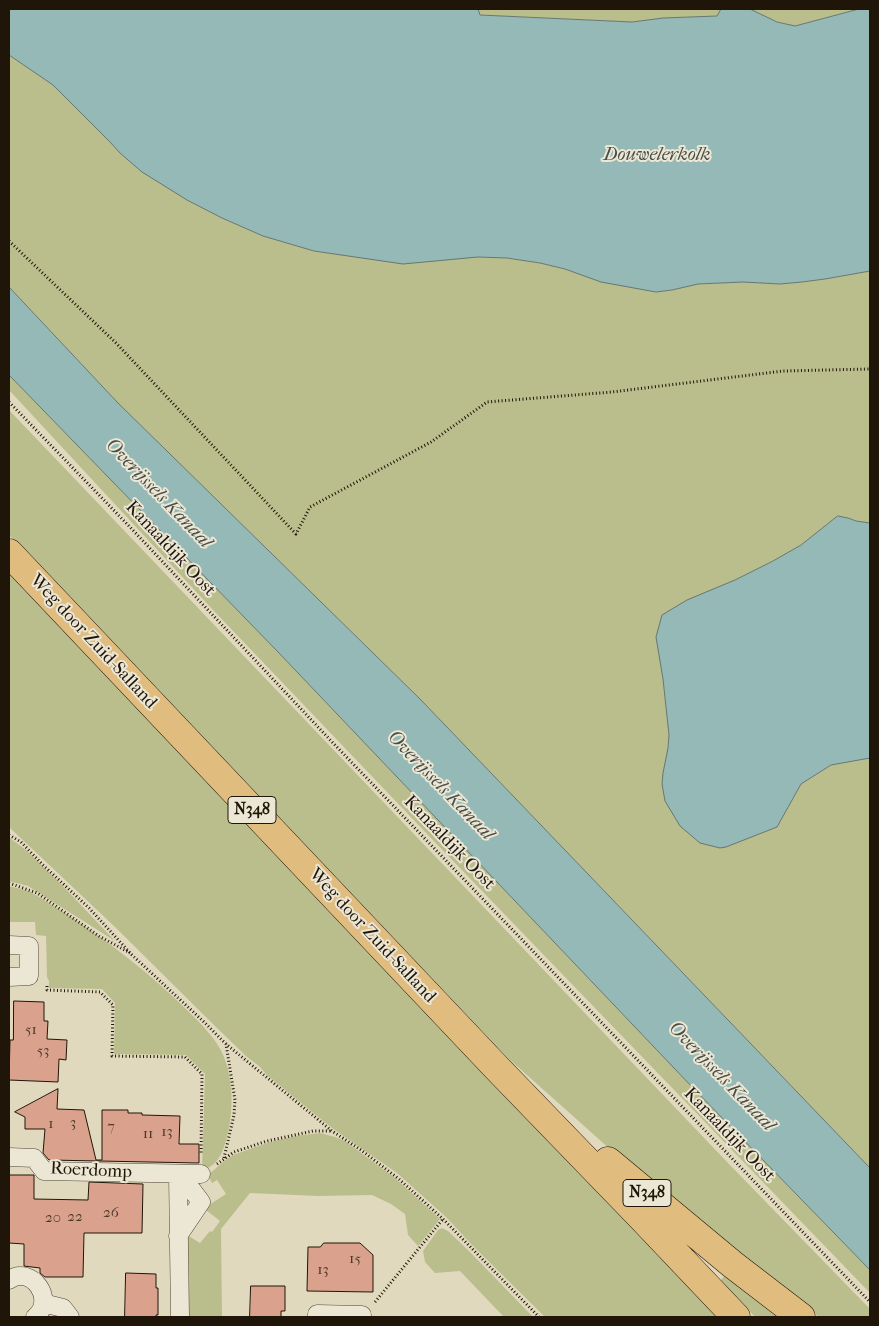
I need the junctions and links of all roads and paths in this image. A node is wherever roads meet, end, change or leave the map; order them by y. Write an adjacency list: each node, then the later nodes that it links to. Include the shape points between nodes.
1 (9, 241): 2 (path, via 116,343 296,534 310,507 431,442 487,402 612,392 783,371)
2 (870, 369)
3 (9, 402): 20 (path, Kanaaldijk Oost)
4 (9, 553): 12 (main road, Weg door Zuid-Salland / N348)
5 (9, 835): 8 (path, via 21,842 89,908)
6 (9, 883): 8 (path, via 36,893)
7 (9, 945): 9 (street, via 29,946)
8 (132, 955): 11 (path)
9 (30, 976): 10 (street); 17 (path, via 33,981 47,981 47,990 100,992 113,1004 112,1056 185,1057 202,1074)
10 (9, 977)
11 (226, 1044): 13 (path); 15 (path, via 235,1100)
12 (496, 1067): 27 (main road, Weg door Zuid-Salland / N348); 28 (main road, N348, via 732,1264)
13 (332, 1131): 15 (path, via 313,1131 267,1141); 18 (path, via 389,1170)
14 (9, 1157): 16 (street, Roerdomp, via 34,1158 44,1171)
15 (224, 1158): 17 (path)
16 (179, 1174): 17 (street, Roerdomp); 24 (street)
17 (201, 1174)
18 (442, 1219): 22 (path); 26 (path)
19 (9, 1280): 21 (street, via 14,1276 27,1276 38,1284 43,1293)
20 (870, 1302)
21 (39, 1310): 23 (street, via 63,1308)
22 (362, 1316): 25 (street, via 317,1314)
23 (70, 1317)
24 (180, 1317)
25 (317, 1317)
26 (539, 1317)
27 (736, 1317)
28 (801, 1317)

